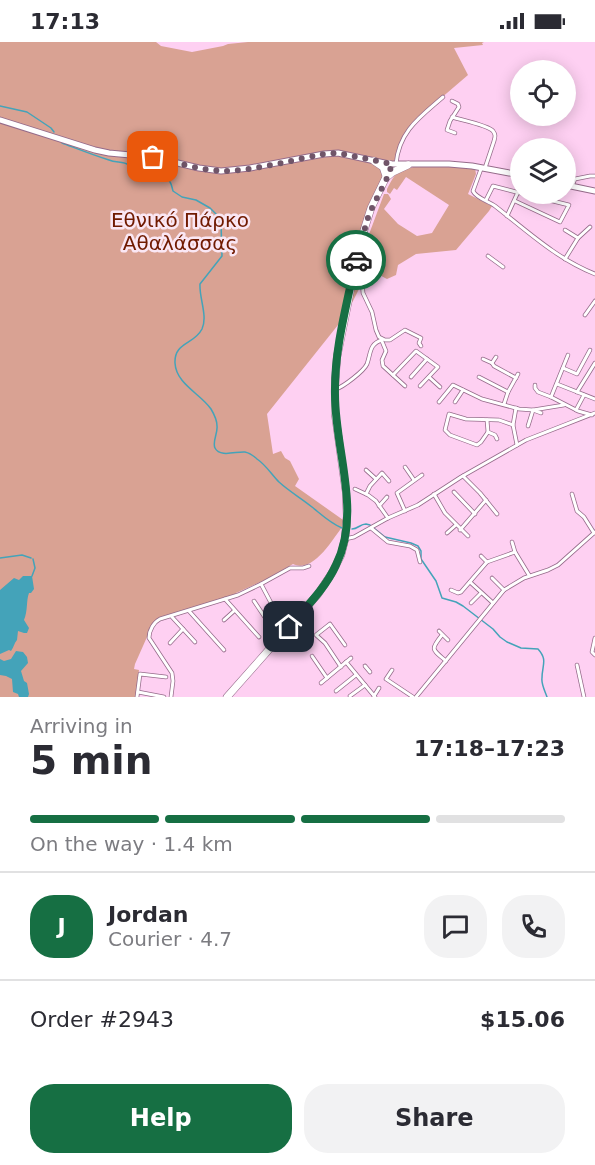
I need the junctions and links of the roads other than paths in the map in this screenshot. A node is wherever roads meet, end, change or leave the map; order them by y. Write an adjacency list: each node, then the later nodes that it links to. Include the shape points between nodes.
1 (443, 97): 7 (street, via 405,134)
2 (452, 101): 3 (street, via 459,106)
3 (452, 117): 5 (street, via 447,130); 9 (street, via 494,132)
4 (0, 120): 6 (main road, via 95,150 210,169 239,170 338,153)
5 (455, 133)
6 (374, 161): 7 (main road); 12 (main road, via 384,168)
7 (392, 164): 8 (main road); 12 (main road)
8 (408, 165): 9 (main road); 12 (main road)
9 (483, 167): 10 (main road); 17 (street, via 473,193)
10 (510, 173)
11 (595, 176): 13 (street)
12 (387, 177): 29 (main road, via 369,214)
13 (576, 179)
14 (576, 187): 16 (main road)
15 (510, 190): 17 (street, via 493,186)
16 (595, 191)
17 (486, 200): 21 (street)
18 (513, 204): 21 (street)
19 (521, 204): 20 (street, via 560,222 569,205)
20 (565, 204)
21 (507, 216): 26 (street)
22 (590, 227): 24 (street)
23 (565, 230): 24 (street)
24 (578, 238): 26 (street)
25 (488, 256): 27 (street)
26 (565, 259): 28 (street)
27 (503, 267)
28 (595, 274)
29 (353, 276): 32 (street, via 362,280); 55 (main road, via 338,348)
30 (595, 301): 31 (street)
31 (585, 315)
32 (376, 328): 33 (street); 34 (street)
33 (381, 339): 34 (street); 35 (street, via 390,340 405,330 421,338); 45 (street, via 386,351 382,364)
34 (374, 344): 55 (street, via 365,367 342,388)
35 (421, 346)
36 (590, 350): 43 (street, via 578,374)
37 (568, 355): 43 (street)
38 (495, 357): 41 (street)
39 (427, 359): 45 (street, via 416,351); 46 (street, via 438,367); 47 (street)
40 (483, 359): 41 (street)
41 (492, 363): 49 (street)
42 (595, 363): 58 (street)
43 (563, 368): 50 (street)
44 (518, 374): 49 (street)
45 (393, 375): 52 (street)
46 (429, 376): 53 (street); 54 (street)
47 (411, 377)
48 (479, 377): 57 (street)
49 (516, 378): 57 (street)
50 (557, 384): 58 (street); 60 (street)
51 (535, 385): 60 (street, via 538,392)
52 (405, 386)
53 (420, 386)
54 (440, 387)
55 (335, 389): 102 (main road, via 347,507)
56 (463, 390): 62 (street, via 453,385); 63 (street); 64 (street)
57 (508, 392): 64 (street)
58 (577, 392): 59 (street)
59 (584, 395): 61 (street); 68 (street)
60 (551, 397): 65 (street)
61 (595, 399)
62 (439, 402)
63 (454, 402)
64 (504, 404): 66 (street)
65 (566, 405): 67 (street); 68 (street)
66 (516, 408): 67 (street); 72 (street)
67 (533, 410): 69 (street); 73 (street)
68 (576, 410): 70 (street)
69 (541, 413)
70 (593, 414): 76 (street)
71 (487, 420): 72 (street); 74 (street); 74 (street, via 449,414 445,430 477,445)
72 (513, 425): 76 (street)
73 (528, 426)
74 (488, 432): 75 (street)
75 (497, 439)
76 (517, 445): 80 (street)
77 (405, 467): 83 (street)
78 (366, 470): 81 (street)
79 (422, 475): 83 (street)
80 (463, 476): 87 (street); 90 (street)
81 (376, 479): 82 (street, via 382,472); 86 (street)
82 (389, 481)
83 (414, 481): 92 (street, via 397,493)
84 (355, 489): 86 (street)
85 (454, 492): 93 (street)
86 (366, 494): 91 (street)
87 (434, 494): 92 (street); 96 (street)
88 (572, 494): 99 (street, via 577,511)
89 (387, 497): 91 (street)
90 (486, 500): 93 (street); 94 (street)
91 (379, 507): 95 (street)
92 (405, 511): 95 (street)
93 (475, 514): 98 (street)
94 (497, 514)
95 (388, 518): 97 (street)
96 (456, 525): 98 (street); 100 (street)
97 (372, 527): 102 (street); 106 (street, via 388,542 417,550)
98 (460, 530): 101 (street)
99 (595, 532): 109 (street, via 558,565)
100 (447, 533)
101 (468, 536)
102 (345, 539): 158 (main road, via 318,594)
103 (512, 542): 104 (street)
104 (515, 552): 107 (street); 109 (street)
105 (481, 556): 107 (street)
106 (420, 562)
107 (487, 562): 111 (street)
108 (309, 566): 112 (street, via 286,570)
109 (530, 576): 114 (street)
110 (492, 578): 114 (street)
111 (470, 582): 113 (street, via 461,592); 115 (street)
112 (261, 584): 116 (street); 123 (street)
113 (451, 590)
114 (504, 590): 119 (street)
115 (481, 593): 118 (street); 119 (street)
116 (225, 599): 120 (street); 121 (street)
117 (254, 601): 126 (street)
118 (471, 603)
119 (494, 603): 139 (street)
120 (189, 610): 122 (street); 135 (street)
121 (234, 610): 124 (street); 129 (street)
122 (171, 616): 125 (street); 157 (street, via 157,621 148,634 172,673)
123 (278, 616)
124 (224, 620)
125 (183, 629): 132 (street); 133 (street)
126 (274, 631)
127 (439, 631): 128 (street)
128 (442, 635): 131 (street); 139 (street, via 433,649)
129 (260, 637)
130 (595, 639): 136 (street)
131 (448, 640)
132 (195, 642)
133 (170, 643)
134 (345, 645): 143 (street, via 330,624 316,634)
135 (224, 650)
136 (595, 655)
137 (312, 656): 148 (street)
138 (351, 658): 140 (street)
139 (446, 661): 160 (street)
140 (346, 662): 143 (street); 146 (street)
141 (577, 665): 161 (street)
142 (365, 666): 145 (street)
143 (341, 667): 148 (street)
144 (393, 670): 160 (street, via 386,679)
145 (370, 672)
146 (356, 675): 150 (street); 152 (street)
147 (166, 677): 153 (street, via 140,674)
148 (327, 678): 149 (street)
149 (321, 683)
150 (365, 685): 154 (street); 159 (street)
151 (378, 688): 159 (street)
152 (336, 691)
153 (138, 692): 155 (street); 156 (street)
154 (350, 696)
155 (137, 697)
156 (164, 697)
157 (171, 697)
158 (227, 697)
159 (375, 697)
160 (414, 697)
161 (584, 697)

